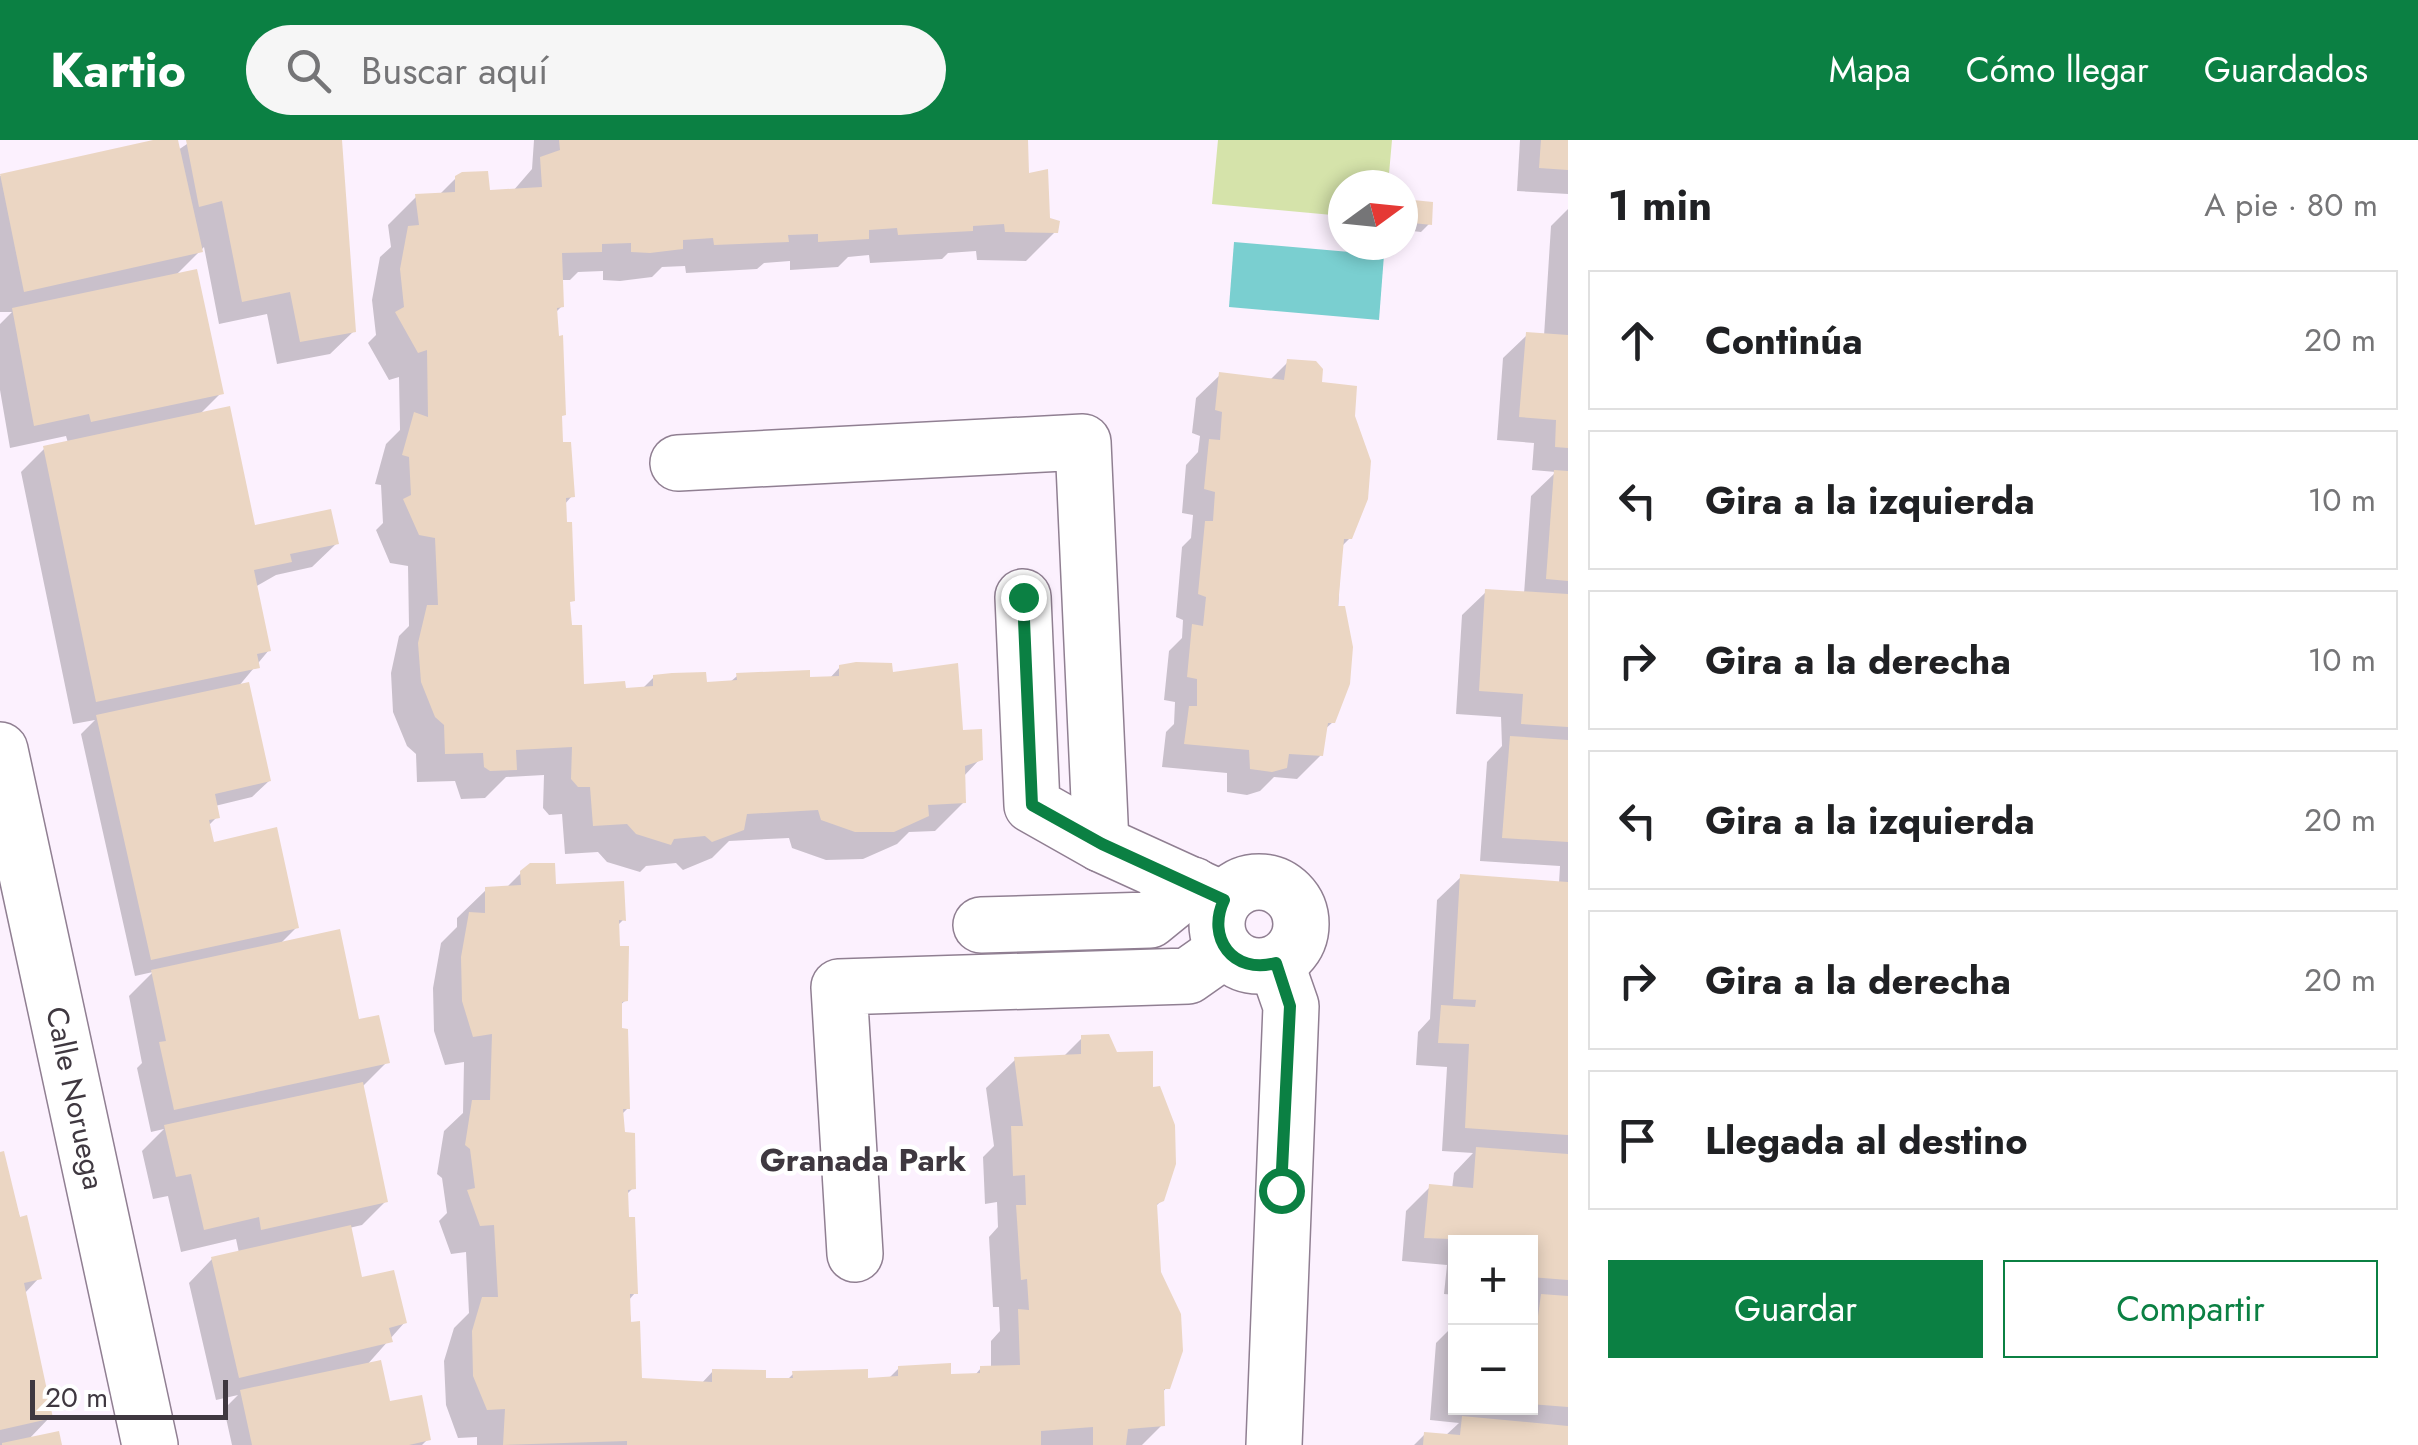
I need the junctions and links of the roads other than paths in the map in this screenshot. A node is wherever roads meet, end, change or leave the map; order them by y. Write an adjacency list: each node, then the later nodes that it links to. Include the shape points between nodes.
1 (678, 463): 4 (street, via 1083,442)
2 (1023, 597): 4 (street, via 1032,805)
3 (0, 750): 8 (street, Calle Noruega)
4 (1102, 844): 5 (street)
5 (1229, 924): 6 (street); 7 (street, via 1188,976 840,988); 9 (street, via 1290,1006)
6 (981, 925)
7 (856, 1254)
8 (150, 1445)
9 (1274, 1445)

